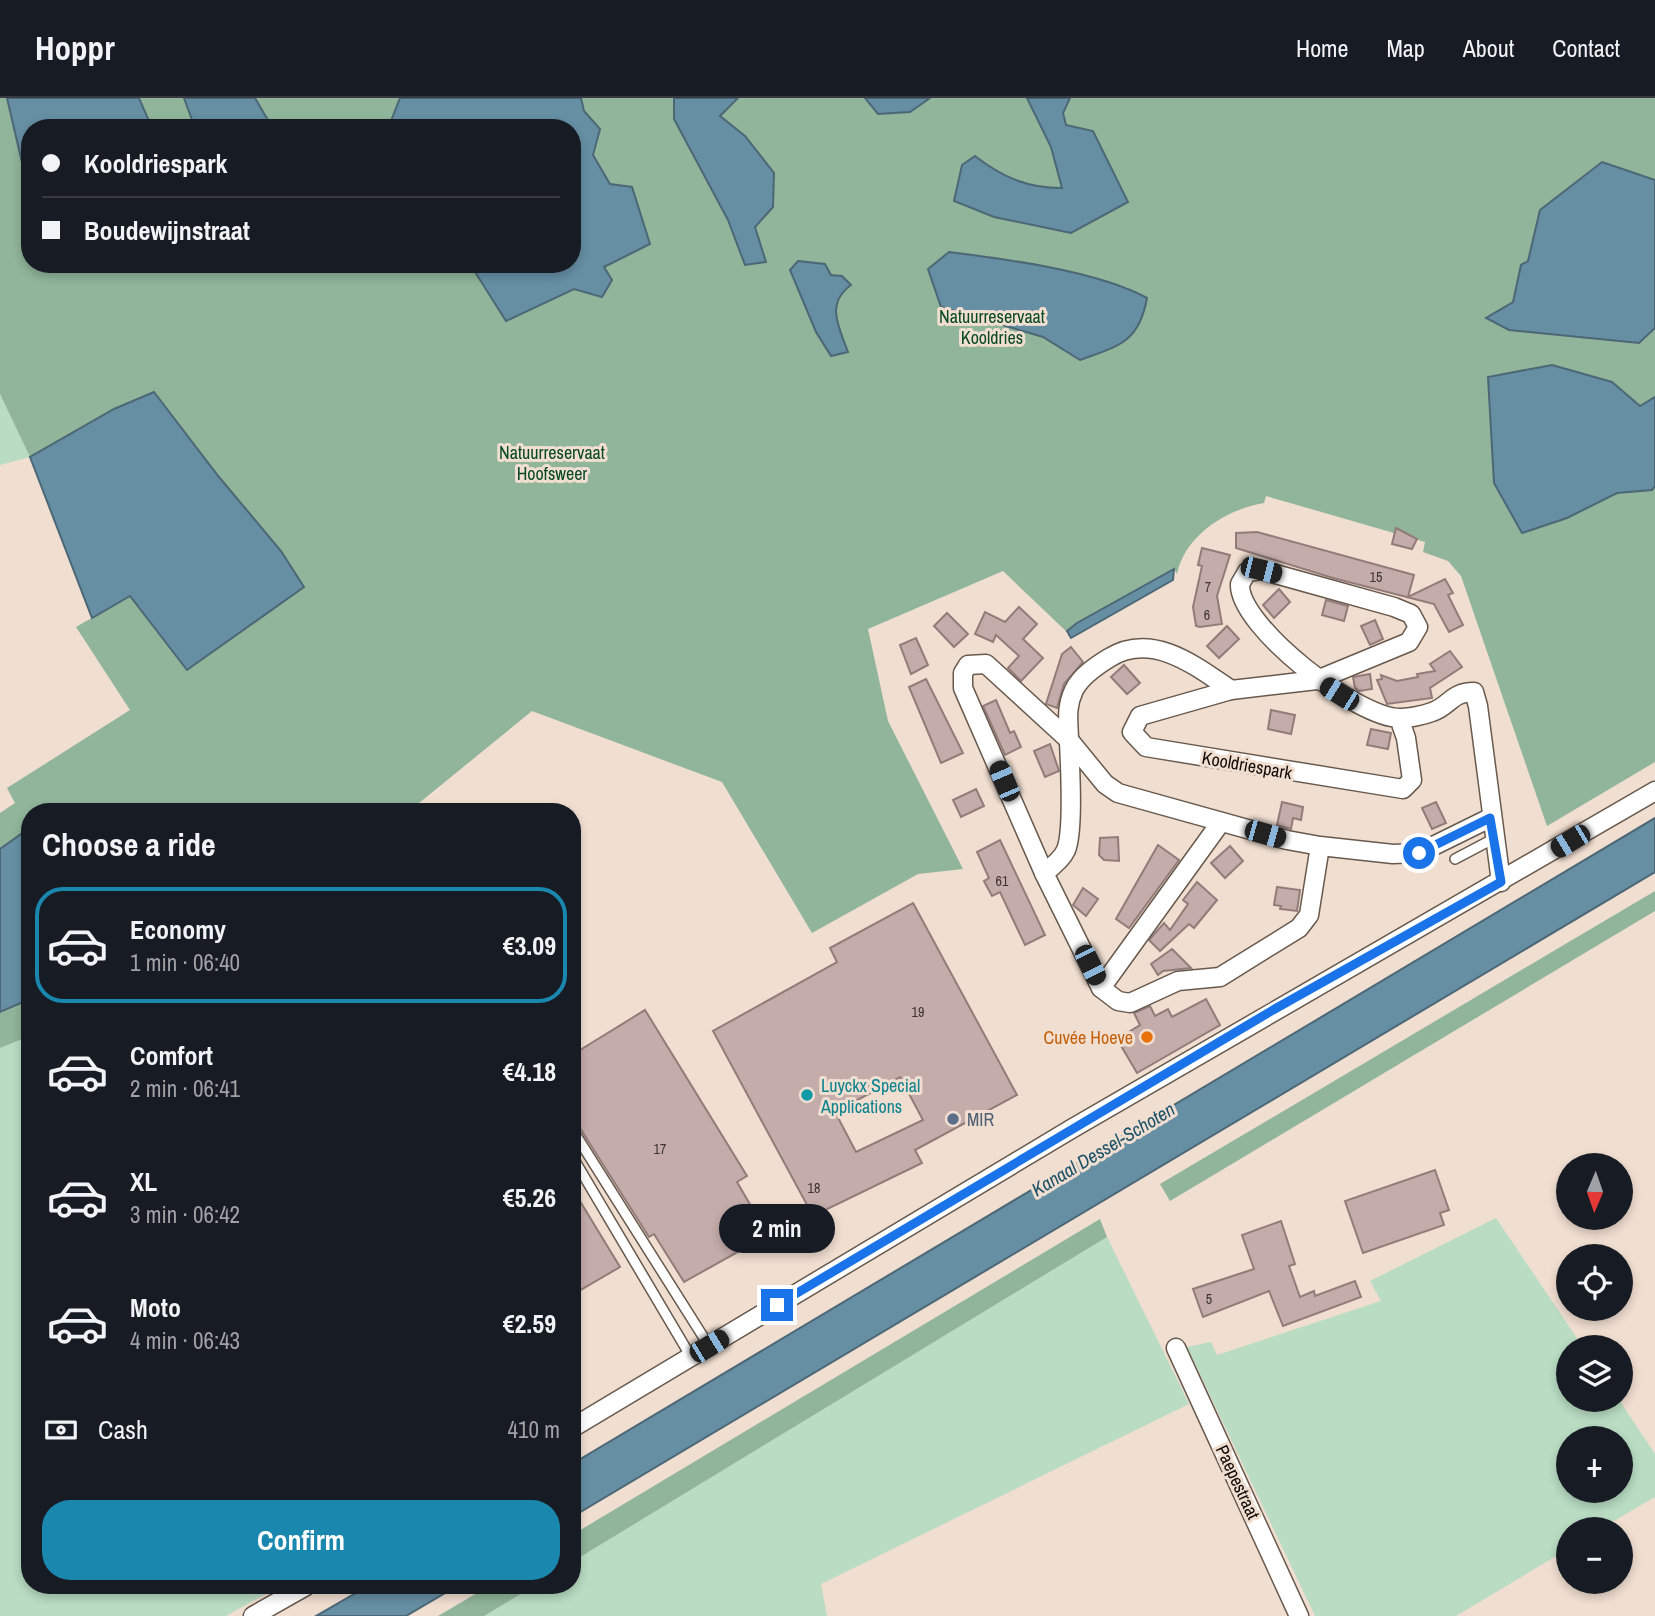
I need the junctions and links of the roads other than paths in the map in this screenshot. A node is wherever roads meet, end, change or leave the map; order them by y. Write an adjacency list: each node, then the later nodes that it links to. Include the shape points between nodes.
1 (1317, 680): 1 (street, Kooldriespark, via 1244,605 1240,584 1247,572 1261,570 1336,589 1411,614 1418,627 1409,642); 2 (street, Kooldriespark); 3 (street, Kooldriespark, via 1362,707)
2 (1231, 690): 3 (street, Kooldriespark, via 1153,709 1140,716 1132,732 1146,747 1403,789 1412,780 1412,772); 4 (street, via 1171,651 1116,654 1092,668 1074,689 1066,718)
3 (1399, 718): 6 (street, Kooldriespark, via 1434,712 1459,692 1474,692)
4 (1069, 740): 7 (street, via 1118,793); 11 (street, via 1066,850); 11 (street, via 986,664 968,665 963,688)
5 (1655, 791): 12 (street)
6 (1490, 818): 8 (street, Kooldriespark); 9 (street, via 1419,853 1393,855)
7 (1221, 822): 9 (street); 13 (street)
8 (1493, 839): 10 (lane); 12 (street, Kooldriespark)
9 (1320, 846): 13 (street, via 1309,915 1299,928 1220,976 1178,981 1130,1003 1118,1001)
10 (1455, 859)
11 (1044, 873): 13 (street)
12 (1501, 882): 16 (street, via 1273,1010)
13 (1101, 988)
14 (581, 1143): 16 (lane)
15 (581, 1171): 18 (lane)
16 (709, 1346): 18 (street)
17 (1176, 1348): 22 (street, Paepestraat)
18 (691, 1357): 19 (street)
19 (581, 1423)
20 (292, 1594): 21 (street)
21 (253, 1616)
22 (1299, 1616)

